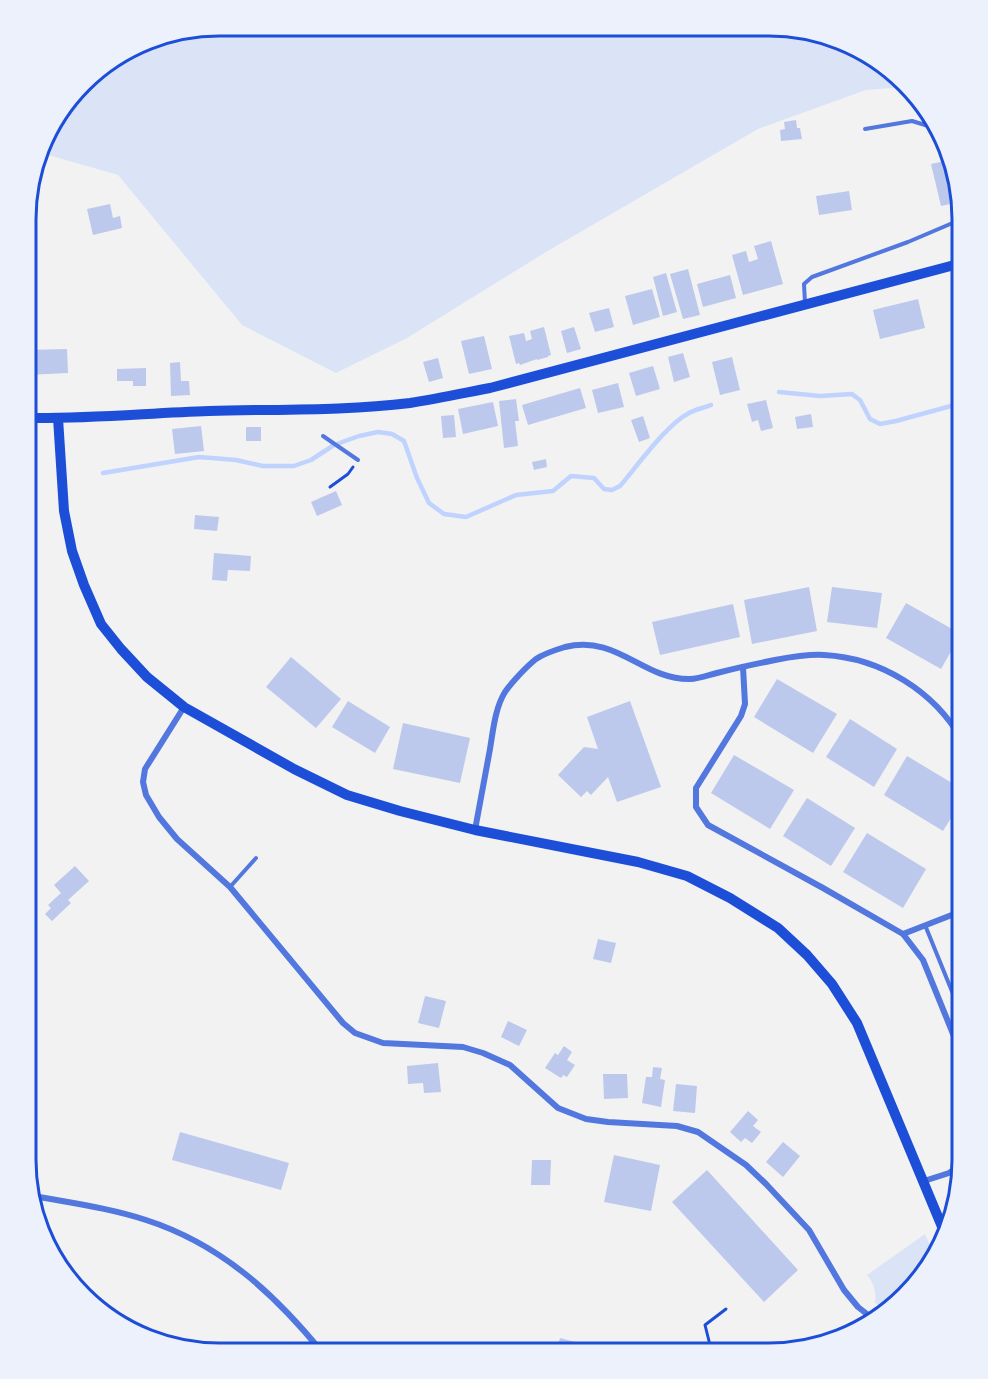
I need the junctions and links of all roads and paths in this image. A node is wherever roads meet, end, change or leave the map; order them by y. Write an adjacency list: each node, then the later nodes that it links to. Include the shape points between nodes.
1 (926, 125): 2 (lane, via 912,121)
2 (865, 129)
3 (952, 223): 5 (lane, via 812,277 804,284)
4 (952, 266): 5 (main road)
5 (805, 304): 7 (main road, via 490,388 409,403)
6 (36, 418): 7 (main road)
7 (58, 418): 12 (main road, via 64,511 72,551 101,624 147,677)
8 (323, 436): 9 (lane)
9 (358, 460): 10 (path, via 348,474)
10 (330, 487)
11 (743, 667): 13 (street, via 804,655 847,658 873,665 927,696); 14 (street, via 691,679 668,676 595,645 553,650 538,658 504,693 497,711); 19 (street, via 745,704 741,716 696,788 696,807 708,825)
12 (184, 707): 14 (main road, via 347,795); 16 (street, via 145,770 146,795 177,839)
13 (952, 726)
14 (475, 830): 23 (main road, via 638,862 687,876 778,928 832,984 857,1023)
15 (256, 858): 16 (lane)
16 (230, 886): 27 (street, via 328,1006 355,1033 383,1043 463,1047 483,1053 510,1065 558,1108 586,1119 677,1126 698,1132 766,1184 808,1230 844,1290)
17 (952, 915): 18 (street)
18 (925, 925): 19 (street); 20 (lane)
19 (903, 934): 21 (street, via 923,960)
20 (952, 991)
21 (952, 1031)
22 (952, 1171): 23 (street)
23 (924, 1181): 25 (main road)
24 (40, 1197): 28 (street, via 144,1219 209,1248 270,1294)
25 (940, 1223)
26 (726, 1309): 29 (path, via 705,1325)
27 (867, 1314)
28 (315, 1343)
29 (710, 1343)

